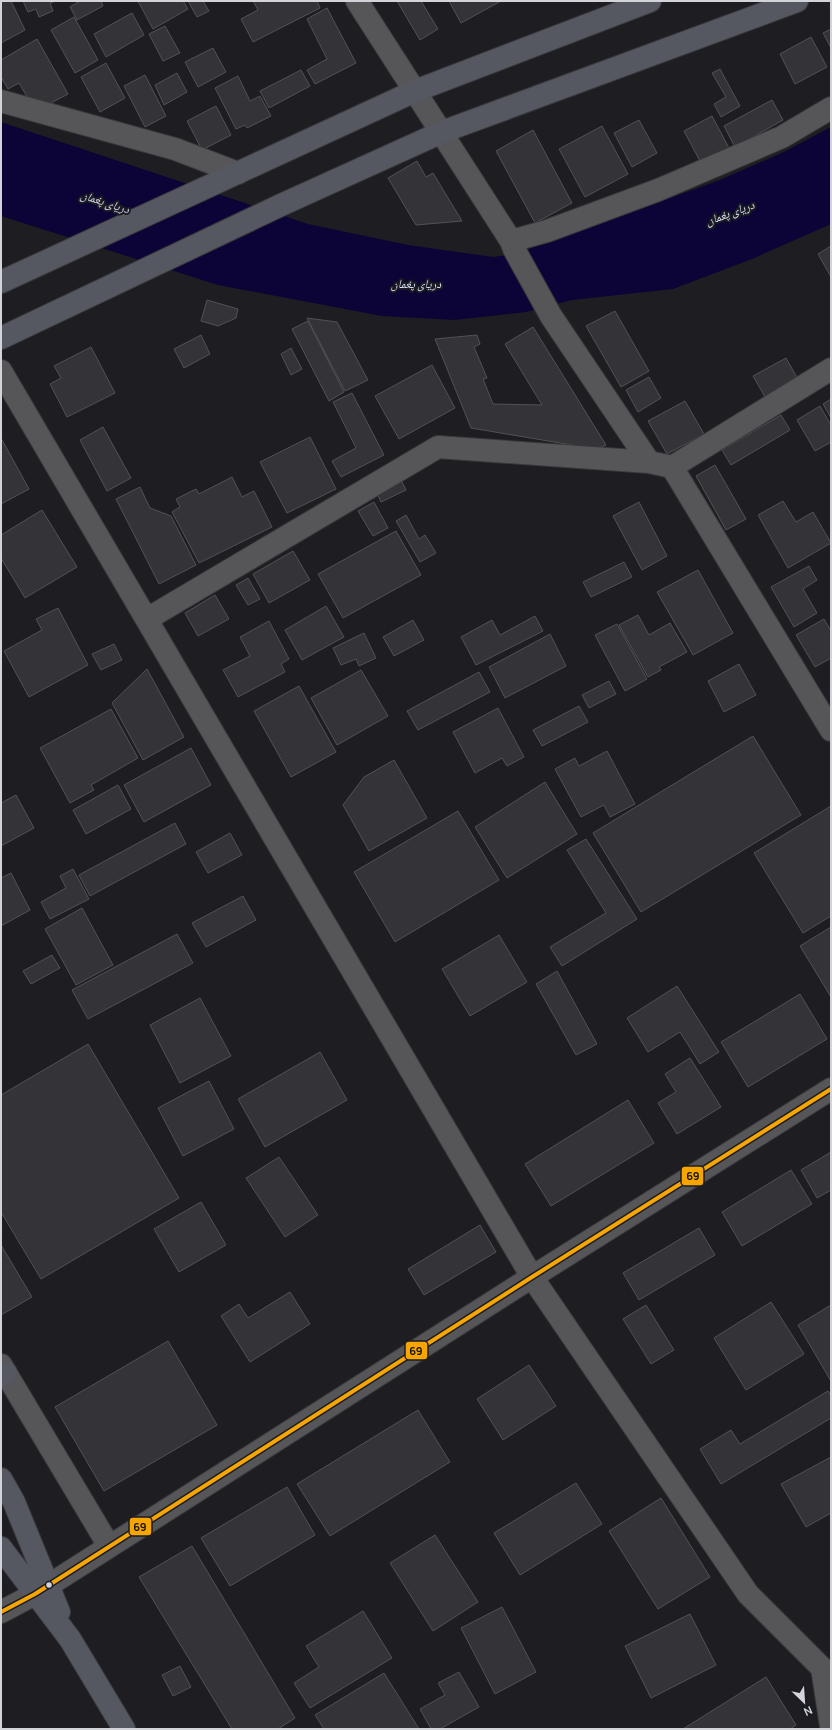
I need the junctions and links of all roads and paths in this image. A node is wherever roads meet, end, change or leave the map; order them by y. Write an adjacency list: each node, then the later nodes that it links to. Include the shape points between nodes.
1 (357, 1): 4 (street)
2 (650, 1): 4 (main road)
3 (797, 1): 7 (main road)
4 (416, 91): 7 (street); 8 (main road)
5 (1, 101): 8 (street, via 175,149)
6 (831, 108): 9 (street, via 782,137 658,190)
7 (442, 132): 9 (street); 11 (main road)
8 (238, 173): 10 (main road)
9 (513, 245): 14 (street, via 551,316)
10 (1, 282)
11 (1, 338)
12 (831, 369): 15 (street)
13 (1, 371): 16 (street)
14 (649, 462): 15 (street); 16 (street, via 438,447)
15 (672, 467): 17 (street)
16 (147, 619): 19 (street)
17 (831, 730)
18 (831, 1089): 19 (street)
19 (532, 1277): 22 (street); 26 (street, via 748,1594)
20 (3, 1372): 22 (street)
21 (1, 1479): 24 (main road, via 14,1502)
22 (109, 1546): 24 (street)
23 (1, 1548): 24 (main road)
24 (42, 1590): 25 (street); 28 (main road)
25 (1, 1612)
26 (827, 1671): 27 (street)
27 (831, 1726)
28 (124, 1729)

